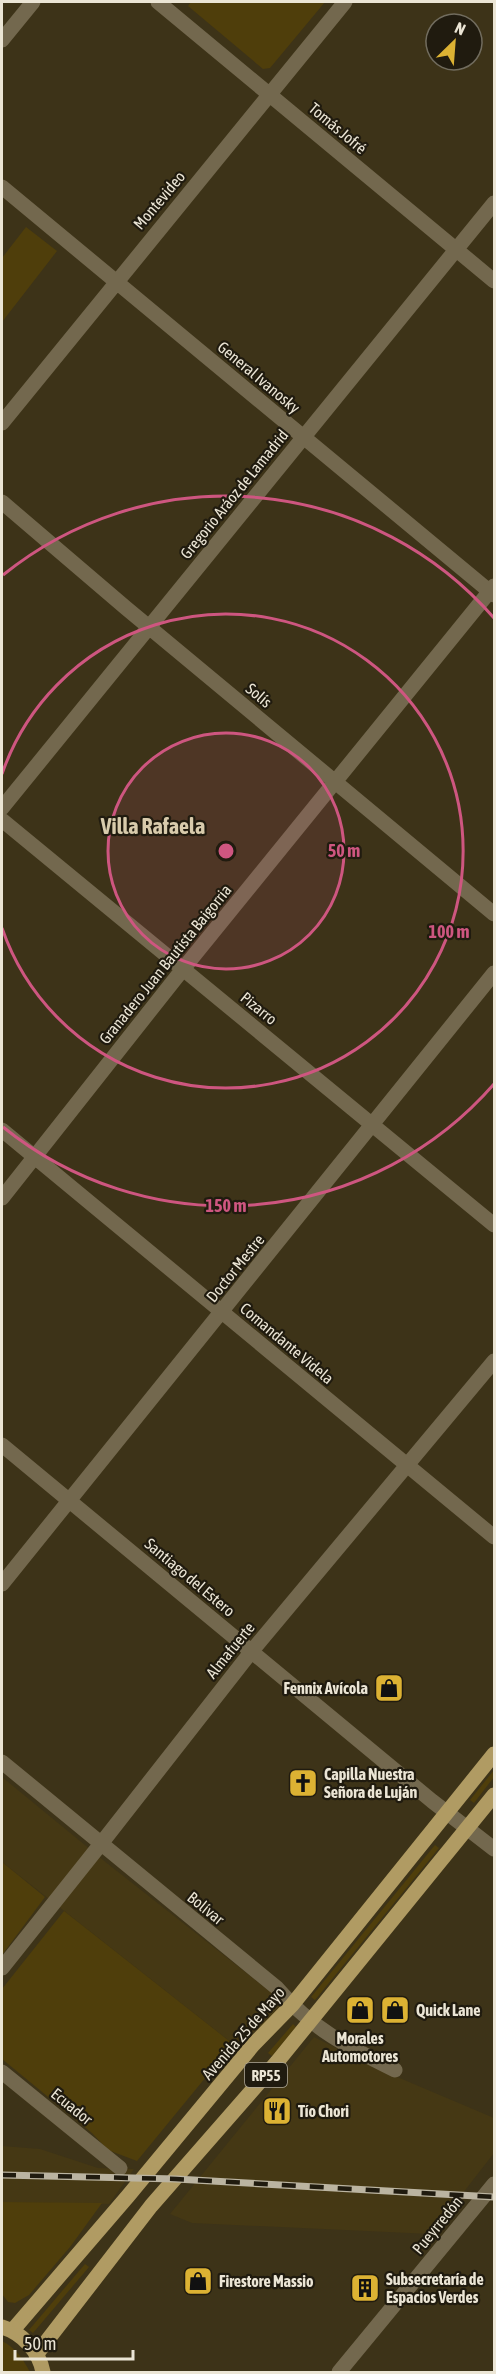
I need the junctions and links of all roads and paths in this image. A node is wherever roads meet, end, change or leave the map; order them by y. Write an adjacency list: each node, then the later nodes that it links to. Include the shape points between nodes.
1 (33, 2): 4 (street)
2 (158, 2): 5 (street, Tomás Jofré)
3 (345, 2): 5 (street, Montevideo)
4 (2, 40)
5 (270, 95): 8 (street, Tomás Jofré); 9 (street, Montevideo)
6 (2, 187): 9 (street, General Ivanosky)
7 (495, 203): 8 (street, Gregorio Aráoz de Lamadrid)
8 (456, 250): 10 (street, Tomás Jofré); 12 (street, Gregorio Aráoz de Lamadrid)
9 (115, 281): 11 (street, Montevideo); 12 (street, General Ivanosky)
10 (495, 281)
11 (2, 423)
12 (304, 437): 14 (street, General Ivanosky); 15 (street, Gregorio Aráoz de Lamadrid)
13 (2, 502): 15 (street, Solís)
14 (493, 591): 16 (street, Granadero Juan Bautista Baigorria)
15 (149, 627): 16 (street, Solís); 17 (street, Gregorio Aráoz de Lamadrid)
16 (335, 782): 19 (street, Solís); 20 (street, Granadero Juan Bautista Baigorria)
17 (2, 808)
18 (2, 820): 20 (street, Pizarro)
19 (495, 914)
20 (183, 969): 22 (street, Pizarro); 24 (street, Granadero Juan Bautista Baigorria)
21 (495, 973): 22 (street, Doctor Mestre)
22 (372, 1124): 26 (street, Pizarro); 27 (street, Doctor Mestre)
23 (2, 1130): 24 (street, Comandante Videla)
24 (33, 1156): 25 (street, Granadero Juan Bautista Baigorria); 27 (street, Comandante Videla)
25 (2, 1198)
26 (493, 1221)
27 (222, 1312): 30 (street, Comandante Videla); 31 (street, Doctor Mestre)
28 (495, 1361): 30 (street, Almafuerte)
29 (2, 1444): 31 (street, Santiago del Estero)
30 (408, 1465): 32 (street, Comandante Videla); 34 (street, Almafuerte)
31 (70, 1500): 33 (street, Doctor Mestre); 34 (street, Santiago del Estero)
32 (495, 1537)
33 (2, 1584)
34 (251, 1652): 38 (street, Santiago del Estero); 40 (street, Almafuerte)
35 (495, 1754): 38 (main road, Avenida 25 de Mayo / RP55)
36 (2, 1762): 40 (street, Bolívar)
37 (495, 1795): 39 (main road, RP55)
38 (448, 1812): 39 (street, Santiago del Estero); 43 (main road, Avenida 25 de Mayo / RP55)
39 (467, 1827): 41 (street, Santiago del Estero); 44 (main road, RP55)
40 (100, 1845): 42 (street, Almafuerte); 43 (street, Bolívar, via 277,1988)
41 (495, 1849)
42 (2, 1968)
43 (292, 2005): 44 (street, Bolívar); 49 (main road, Avenida 25 de Mayo / RP55)
44 (310, 2020): 45 (street, Bolívar, via 334,2039); 50 (main road, RP55, via 151,2206)
45 (395, 2070)
46 (2, 2072): 47 (street, Ecuador)
47 (120, 2168)
48 (495, 2184): 52 (street, Pueyrredón)
49 (7, 2329): 50 (main road, Avenida 25 de Mayo / RP55, via 26,2341)
50 (36, 2355): 51 (main road, Avenida 25 de Mayo / RP55)
51 (43, 2373)
52 (339, 2373)

